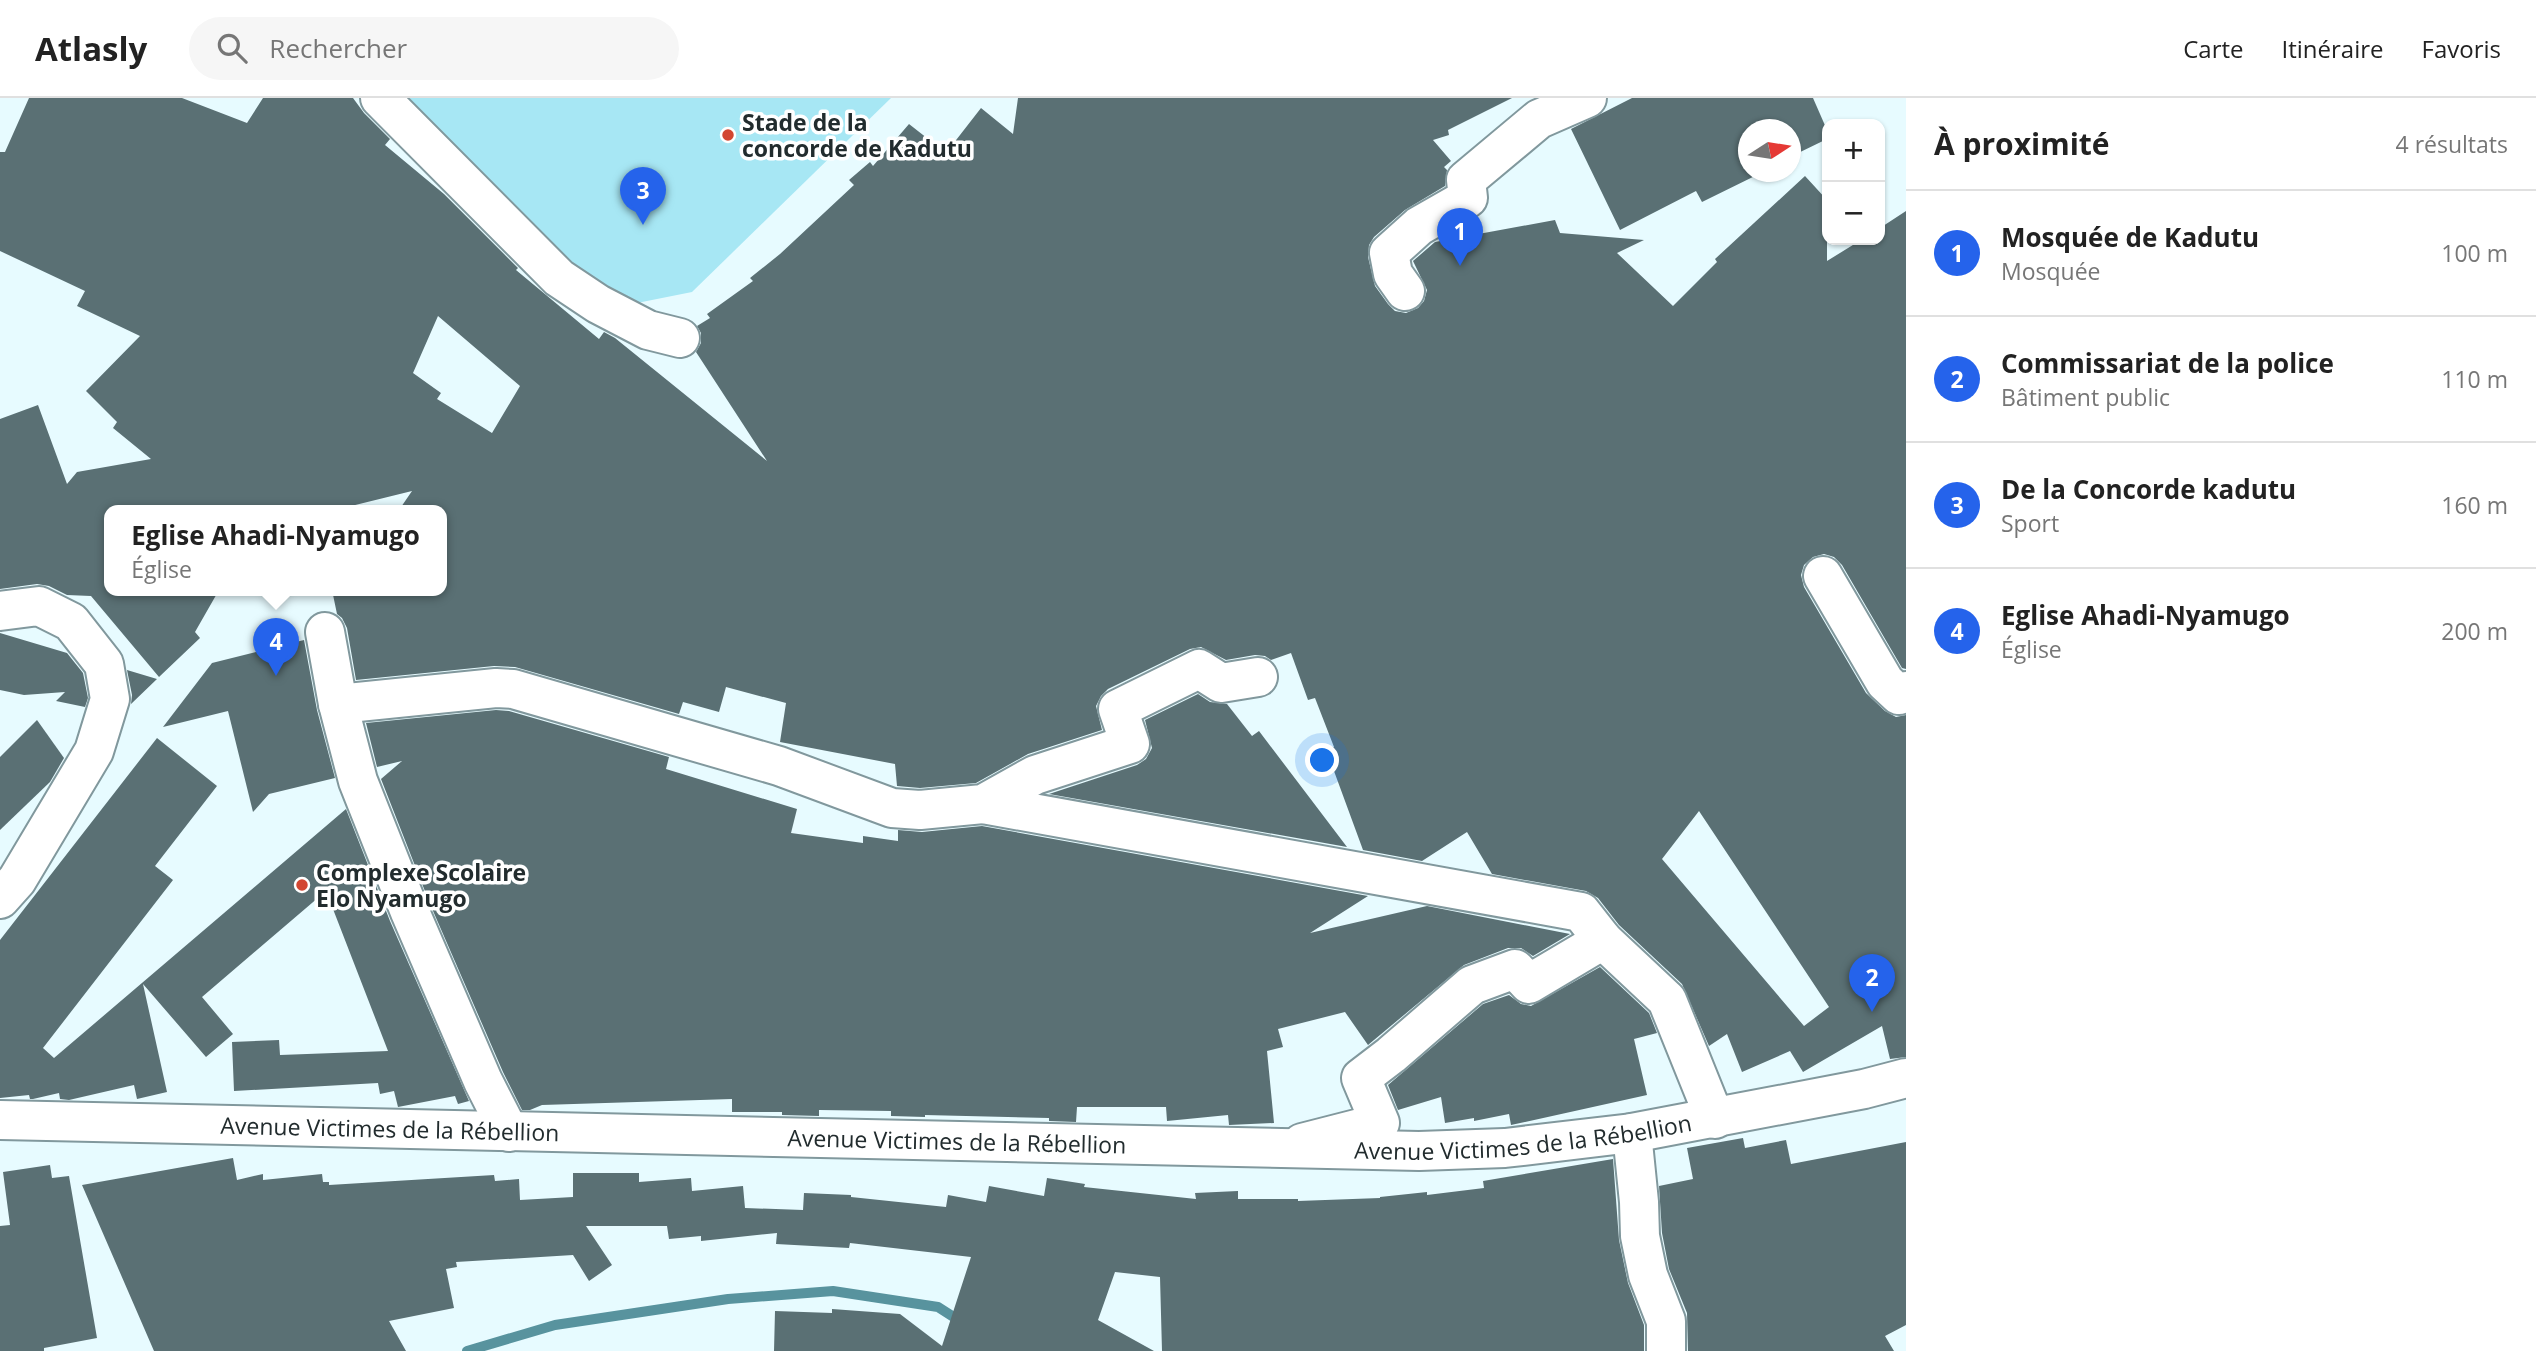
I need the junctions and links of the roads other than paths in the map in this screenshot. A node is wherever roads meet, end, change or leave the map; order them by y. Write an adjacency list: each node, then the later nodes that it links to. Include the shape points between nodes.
1 (380, 98): 4 (main road, via 559,278 648,330)
2 (1587, 98): 3 (main road, via 1539,119 1466,180 1468,198 1419,226 1389,253 1393,274)
3 (1405, 290)
4 (680, 338)
5 (1823, 576): 9 (main road, via 1885,682 1899,695)
6 (0, 611): 12 (main road, via 39,606 71,622 104,664 110,698 94,751 17,880)
7 (325, 632): 10 (main road)
8 (1258, 677): 11 (main road, via 1221,683 1199,669 1118,709 1129,744 1035,775)
9 (1906, 691)
10 (338, 705): 11 (main road, via 513,689 779,766 892,808); 17 (main road, via 379,839)
11 (983, 804): 13 (main road, via 1581,912)
12 (0, 899)
13 (1603, 940): 15 (main road, via 1667,1000); 19 (main road, via 1529,984 1515,969 1472,985 1361,1078 1380,1124)
14 (1906, 1078): 15 (main road, Avenue Victimes de la Rébellion)
15 (1715, 1119): 18 (main road, Avenue Victimes de la Rébellion)
16 (0, 1120): 17 (main road, Avenue Victimes de la Rébellion)
17 (509, 1132): 19 (main road, Avenue Victimes de la Rébellion)
18 (1632, 1133): 19 (main road, Avenue Victimes de la Rébellion, via 1505,1148); 20 (main road, via 1640,1236 1648,1275 1666,1321)
19 (1285, 1147)
20 (1666, 1351)

